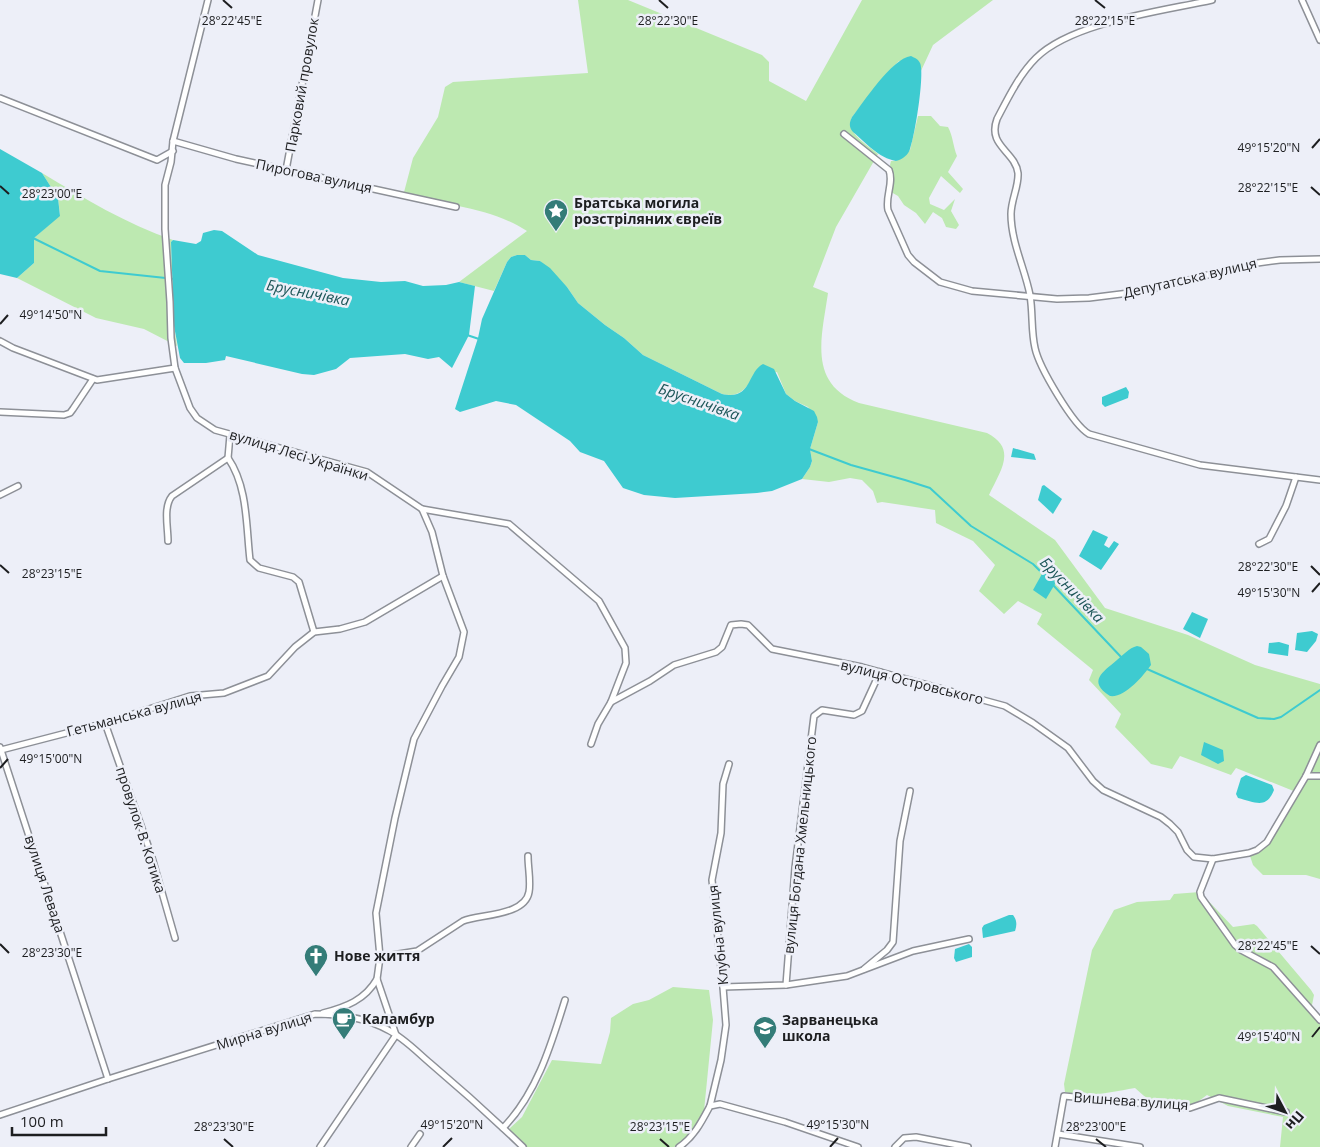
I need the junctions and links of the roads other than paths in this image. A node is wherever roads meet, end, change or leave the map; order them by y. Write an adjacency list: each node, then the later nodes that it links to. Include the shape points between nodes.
1 (208, 0): 8 (street, вулиця Лесі Українки)
2 (318, 0): 10 (street, Парковий провулок)
3 (1212, 0): 13 (street, via 1079,32 1041,54 1022,76 997,119 994,132 1017,170 1011,214)
4 (1302, 0): 5 (street)
5 (1320, 40)
6 (0, 98): 9 (street, via 157,160)
7 (844, 134): 13 (street, Депутатська вулиця, via 889,170 888,210 908,255 920,268 940,282 958,288)
8 (174, 141): 9 (street, вулиця Лесі Українки); 10 (street, Пирогова вулиця)
9 (172, 151): 15 (street, вулиця Лесі Українки, via 164,185)
10 (286, 170): 11 (street, Пирогова вулиця)
11 (456, 207)
12 (1320, 259): 13 (street, Депутатська вулиця, via 1250,264 1129,293 1077,299)
13 (1030, 296): 20 (street, via 1037,355 1069,413 1094,437 1200,464)
14 (0, 341): 16 (street)
15 (175, 368): 16 (street); 18 (street, вулиця Лесі Українки, via 197,418)
16 (93, 379): 17 (street, via 73,409 64,415)
17 (0, 412)
18 (230, 435): 19 (street); 24 (street, вулиця Лесі Українки, via 367,472)
19 (228, 458): 25 (street, via 168,501); 28 (street, via 242,485 250,560 259,568 293,576 299,582)
20 (1296, 477): 21 (street); 26 (street, via 1269,539)
21 (1320, 480)
22 (18, 486): 23 (street)
23 (0, 495)
24 (422, 509): 27 (street); 30 (street, via 509,524 599,601 625,648 626,663)
25 (168, 541)
26 (1259, 544)
27 (444, 576): 28 (street, Гетьманська вулиця, via 365,622); 43 (street, via 464,632 459,657 414,739 376,912)
28 (314, 632): 31 (street, Гетьманська вулиця, via 268,676 224,693 190,696)
29 (880, 672): 30 (street, вулиця Островського, via 772,649 748,624 731,625 722,647 716,652 674,665); 40 (street, вулиця Островського, via 1005,706 1068,748 1103,790 1170,824 1194,857); 46 (street, вулиця Богдана Хмельницького, via 862,711 854,715 822,710 814,716 795,868)
30 (611, 702): 32 (street)
31 (105, 723): 34 (street, Гетьманська вулиця); 41 (street, провулок В. Котика, via 151,854)
32 (591, 744)
33 (1320, 745): 36 (street)
34 (0, 748): 52 (street, вулиця Левада)
35 (729, 764): 47 (street, Клубна вулиця, via 723,784 721,833 712,880)
36 (1306, 776): 37 (street); 40 (street, via 1267,842 1249,853)
37 (1320, 776)
38 (910, 791): 44 (street, via 900,841 893,942)
39 (528, 856): 43 (street, via 529,892 520,905 469,918 417,951)
40 (1213, 859): 50 (street, via 1200,892 1203,901 1235,945 1273,968)
41 (175, 938)
42 (969, 939): 44 (street, via 913,951)
43 (380, 957): 45 (street)
44 (860, 972): 46 (street)
45 (378, 979): 49 (street, via 356,1002); 51 (street)
46 (786, 985): 47 (street)
47 (723, 987): 53 (street, Клубна вулиця, via 726,1025)
48 (565, 1000): 56 (street, via 547,1058 517,1113)
49 (314, 1014): 51 (street, Мирна вулиця, via 360,1020); 52 (street, Мирна вулиця)
50 (1320, 1020)
51 (396, 1035): 56 (street, Мирна вулиця); 59 (street)
52 (108, 1079): 55 (street, Мирна вулиця)
53 (710, 1106): 62 (street, via 697,1130); 63 (street, via 720,1104 785,1122)
54 (1286, 1112): 58 (street, Вишнева вулиця, via 1219,1098 1190,1108 1064,1096)
55 (0, 1115)
56 (503, 1128): 61 (street, Мирна вулиця)
57 (420, 1134): 60 (street)
58 (1058, 1134): 66 (street); 67 (street)
59 (320, 1147)
60 (411, 1147)
61 (524, 1147)
62 (679, 1147)
63 (858, 1147)
64 (896, 1147): 65 (street, via 904,1138 916,1137)
65 (968, 1147)
66 (1055, 1147)
67 (1140, 1147)

